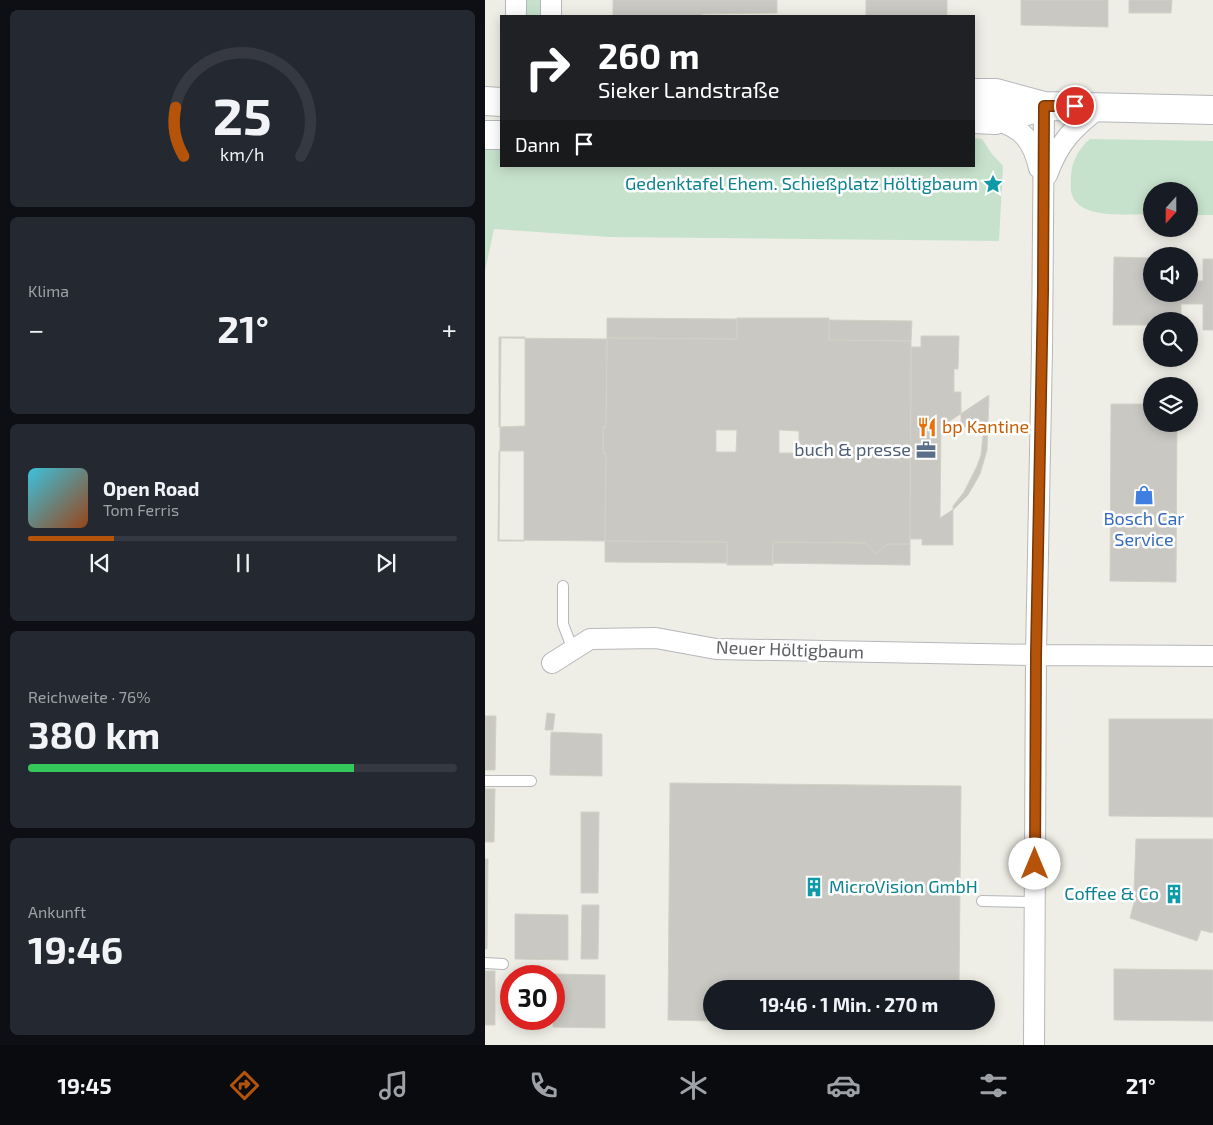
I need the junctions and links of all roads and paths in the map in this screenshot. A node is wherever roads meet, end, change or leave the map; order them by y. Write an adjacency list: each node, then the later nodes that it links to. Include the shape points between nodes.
1 (515, 0): 3 (street)
2 (551, 0): 4 (street)
3 (516, 15)
4 (551, 15)
5 (975, 93): 8 (main road, via 996,93)
6 (485, 101): 7 (main road)
7 (500, 102)
8 (1044, 106): 9 (main road); 11 (main road); 14 (street)
9 (1100, 107): 10 (main road); 14 (street, via 1059,146)
10 (1213, 110)
11 (984, 120): 14 (street, via 1008,124 1023,133 1033,147)
12 (500, 135): 13 (main road)
13 (485, 136)
14 (1043, 187): 17 (street)
15 (563, 586): 16 (lane, via 563,624)
16 (573, 650): 17 (street, Neuer Höltigbaum, via 590,639 656,638 715,649); 19 (street, Neuer Höltigbaum)
17 (1036, 655): 18 (street, Neuer Höltigbaum); 23 (street)
18 (1213, 656)
19 (553, 663)
20 (485, 781): 21 (lane)
21 (531, 781)
22 (982, 901): 23 (lane)
23 (1035, 902): 26 (street)
24 (485, 964): 25 (lane)
25 (503, 964)
26 (1034, 1045)

